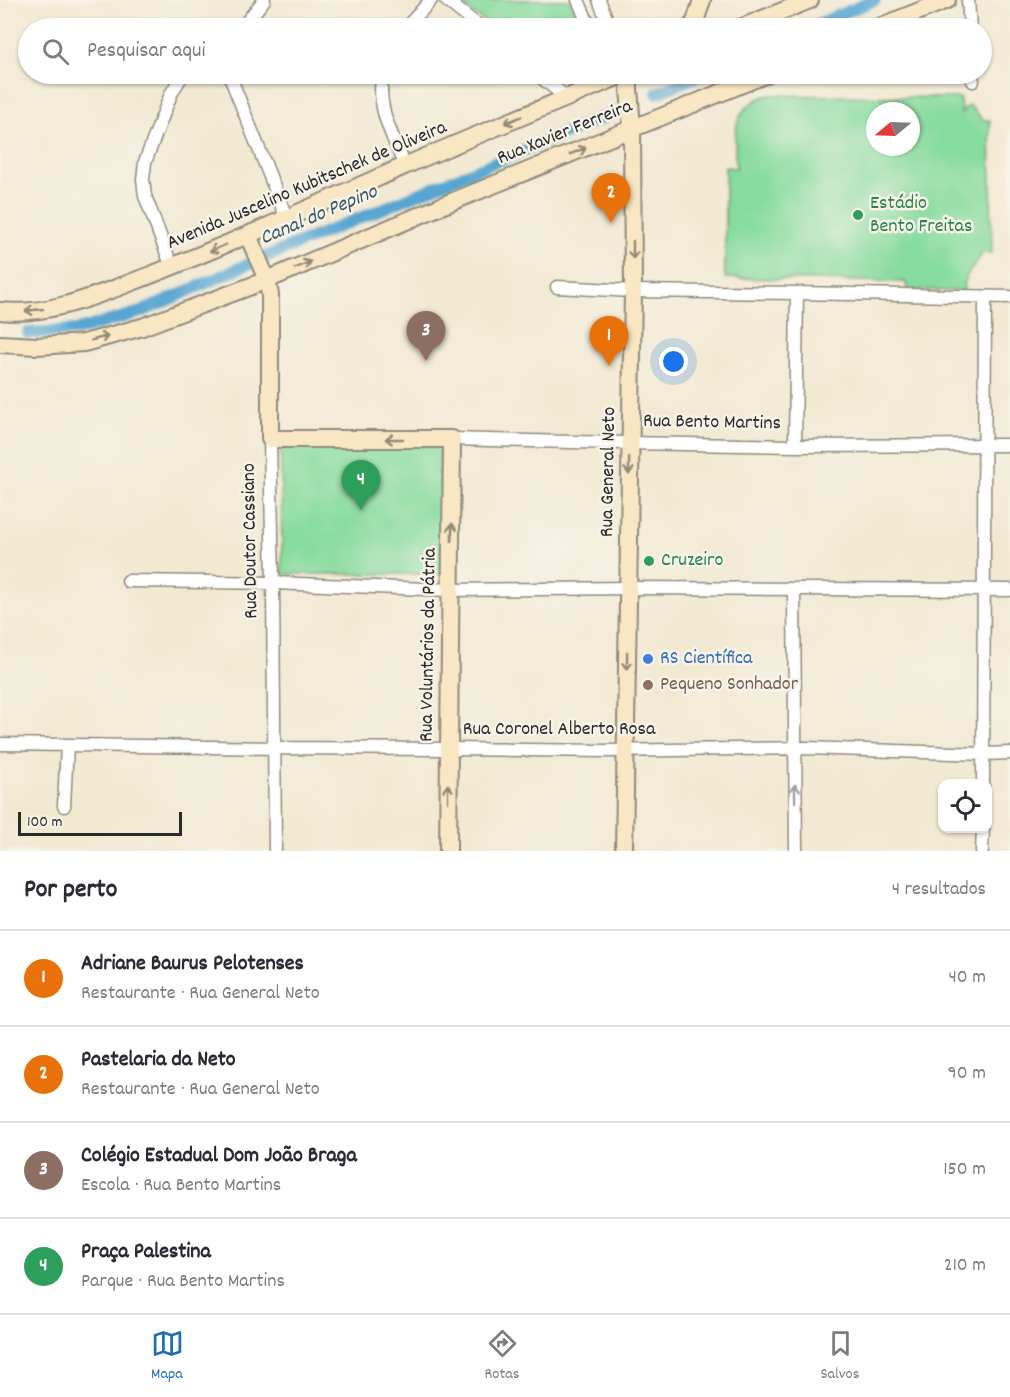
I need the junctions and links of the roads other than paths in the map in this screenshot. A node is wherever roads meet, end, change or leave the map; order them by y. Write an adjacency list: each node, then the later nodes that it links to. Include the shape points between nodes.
1 (264, 0): 10 (street)
2 (431, 0): 11 (street)
3 (446, 0): 12 (street)
4 (578, 0): 13 (street)
5 (599, 0): 14 (street)
6 (702, 0): 15 (main road)
7 (810, 0): 16 (main road)
8 (947, 0): 17 (main road)
9 (968, 0): 18 (street)
10 (250, 18)
11 (415, 18)
12 (469, 18)
13 (586, 18)
14 (606, 18)
15 (696, 18)
16 (765, 18)
17 (902, 18)
18 (969, 18)
19 (176, 84): 31 (street, via 145,162 143,179)
20 (233, 84): 29 (street)
21 (381, 84): 28 (street, via 383,110)
22 (550, 84): 26 (street)
23 (598, 84): 26 (main road, Avenida Juscelino Kubitschek de Oliveira)
24 (624, 84): 27 (main road, Rua General Neto, via 630,94)
25 (742, 84): 27 (main road, Rua Xavier Ferreira)
26 (567, 98): 28 (main road, Avenida Juscelino Kubitschek de Oliveira, one-way to 28)
27 (632, 128): 32 (main road, Rua Xavier Ferreira, one-way to 27); 34 (main road, Rua General Neto, one-way to 34)
28 (405, 166): 29 (main road, Avenida Juscelino Kubitschek de Oliveira)
29 (287, 219): 30 (main road, Avenida Juscelino Kubitschek de Oliveira)
30 (251, 242): 31 (main road, Avenida Juscelino Kubitschek de Oliveira, one-way to 31); 32 (main road, Rua Doutor Cassiano)
31 (172, 267): 38 (main road, Avenida Juscelino Kubitschek de Oliveira, one-way to 38, via 66,305)
32 (265, 276): 39 (main road, one-way to 32, via 84,343 142,327); 40 (main road, Rua Doutor Cassiano, via 270,295)
33 (557, 287): 34 (street)
34 (633, 291): 35 (street); 42 (main road, Rua General Neto)
35 (796, 293): 36 (street); 45 (street)
36 (986, 297): 37 (street); 43 (street)
37 (1010, 297)
38 (0, 311)
39 (0, 344)
40 (270, 439): 41 (main road, Rua Bento Martins, one-way to 40); 47 (street, Rua Doutor Cassiano)
41 (452, 439): 42 (street, Rua Bento Martins); 49 (main road, Rua Voluntários da Pátria, one-way to 41)
42 (630, 443): 45 (street, Rua Bento Martins); 48 (main road, Rua General Neto, one-way to 48)
43 (984, 445): 44 (street, Rua Bento Martins); 45 (street, Rua Bento Martins); 51 (street)
44 (1010, 445)
45 (795, 446)
46 (128, 581): 47 (street)
47 (273, 583): 49 (street); 55 (street, Rua Doutor Cassiano)
48 (628, 588): 49 (street); 50 (street); 58 (main road, Rua General Neto, one-way to 58)
49 (451, 590): 57 (main road, Rua Voluntários da Pátria)
50 (794, 590): 51 (street); 56 (street)
51 (983, 590): 52 (street); 60 (street)
52 (1010, 590)
53 (0, 744): 54 (street, Rua Coronel Alberto Rosa)
54 (67, 745): 55 (street, Rua Coronel Alberto Rosa); 62 (street)
55 (274, 748): 57 (street, Rua Coronel Alberto Rosa); 64 (street, Rua Doutor Cassiano)
56 (795, 748): 58 (street, Rua Coronel Alberto Rosa); 60 (street, Rua Coronel Alberto Rosa); 67 (street, one-way to 56)
57 (448, 749): 58 (street, Rua Coronel Alberto Rosa); 65 (main road, Rua Voluntários da Pátria, one-way to 57)
58 (626, 750): 66 (main road, Rua General Neto)
59 (1010, 753): 60 (street, Rua Coronel Alberto Rosa)
60 (984, 754): 61 (street)
61 (983, 779)
62 (64, 806)
63 (983, 833): 68 (street)
64 (275, 851)
65 (448, 851)
66 (624, 851)
67 (796, 851)
68 (982, 851)

